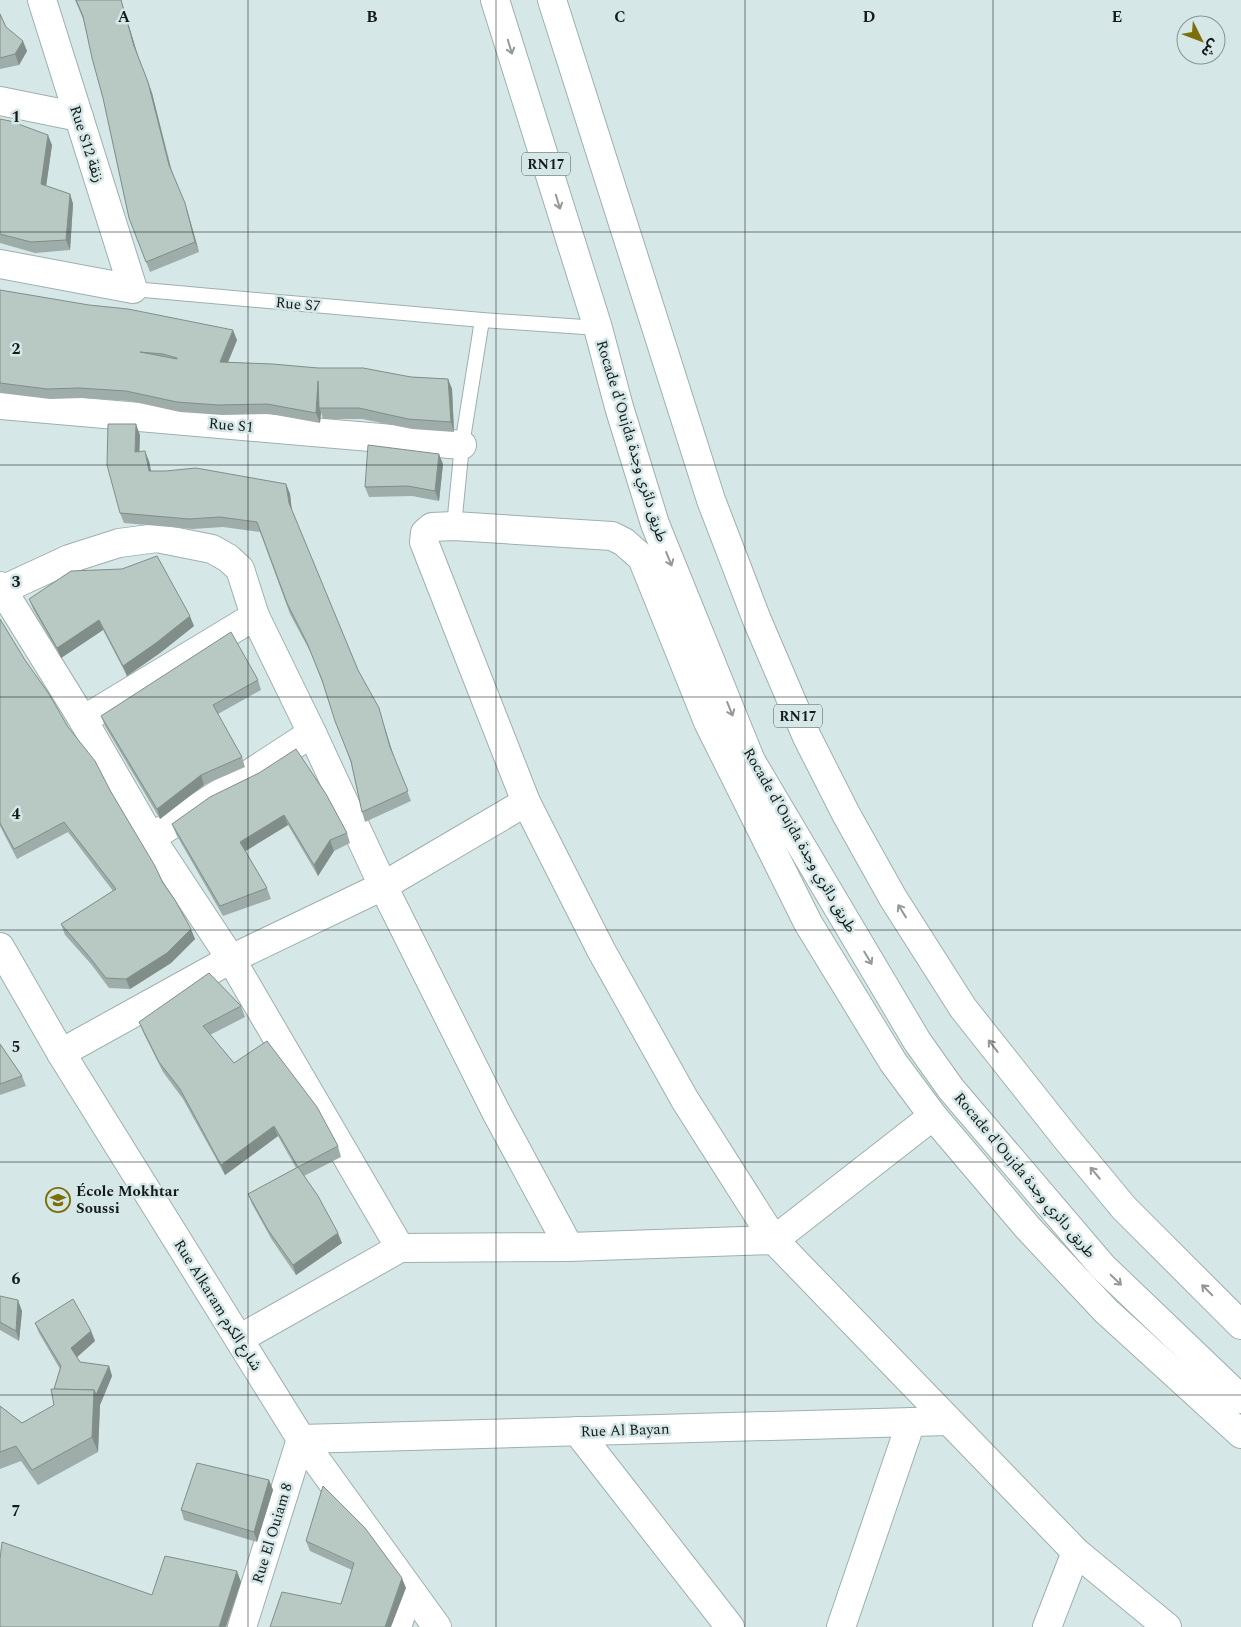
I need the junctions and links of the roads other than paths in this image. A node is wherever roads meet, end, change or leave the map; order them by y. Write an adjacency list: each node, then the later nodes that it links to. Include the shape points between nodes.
1 (42, 0): 5 (main road, Rue S12 زنقة)
2 (495, 0): 9 (main road, Rocade d'Oujda طريق دائري وجدة / RN17, one-way to 9)
3 (552, 0): 28 (main road, RN17, one-way to 3, via 1124,1208 963,1008 893,898 846,814 807,737 711,500)
4 (0, 101): 5 (main road)
5 (79, 117): 7 (main road, Rue S12 زنقة)
6 (0, 264): 7 (main road, Rue S7)
7 (133, 289): 8 (lane, Rue S7)
8 (482, 320): 9 (lane, Rue S7); 11 (lane)
9 (598, 328): 30 (main road, Rocade d'Oujda طريق دائري وجدة / RN17, one-way to 30, via 655,524 752,761 917,1041 952,1089 1103,1267)
10 (0, 406): 11 (main road, Rue S1)
11 (462, 445): 12 (lane)
12 (454, 526): 17 (main road, via 432,527 424,533 424,542); 24 (main road, via 612,536 642,558 708,722 808,923 893,1062)
13 (1, 589): 14 (main road, via 69,559 119,543 157,538 212,549 228,558 240,569); 15 (main road)
14 (255, 616): 15 (main road); 16 (main road)
15 (83, 720): 18 (main road)
16 (312, 733): 18 (main road); 19 (main road)
17 (526, 802): 19 (main road); 25 (main road, via 601,950 681,1092)
18 (151, 838): 21 (main road)
19 (383, 886): 21 (main road); 26 (main road, via 496,1112)
20 (0, 947): 22 (main road, Rue Alkaram شارع الكرم)
21 (231, 959): 23 (main road); 27 (main road)
22 (8, 970): 23 (main road, Rue Alkaram شارع الكرم)
23 (61, 1053): 29 (main road, Rue Alkaram شارع الكرم)
24 (933, 1116): 25 (main road); 34 (main road, via 1028,1228 1106,1311)
25 (774, 1240): 26 (main road); 31 (main road)
26 (568, 1247): 27 (main road)
27 (400, 1248): 29 (main road)
28 (1241, 1325)
29 (239, 1339): 35 (main road, Rue Alkaram شارع الكرم)
30 (1241, 1399)
31 (948, 1421): 32 (main road, Rue Al Bayan); 36 (main road)
32 (911, 1422): 33 (main road, Rue Al Bayan); 42 (main road)
33 (577, 1432): 35 (main road, Rue Al Bayan); 41 (main road)
34 (1241, 1434)
35 (301, 1439): 37 (main road, Rue Alkaram شارع الكرم); 38 (main road, Rue El Ouiam 8)
36 (1076, 1552): 43 (main road); 44 (main road)
37 (409, 1590): 39 (main road); 40 (main road, Rue Alkaram شارع الكرم)
38 (242, 1627)
39 (397, 1627)
40 (437, 1627)
41 (730, 1627)
42 (841, 1627)
43 (1047, 1627)
44 (1166, 1627)

